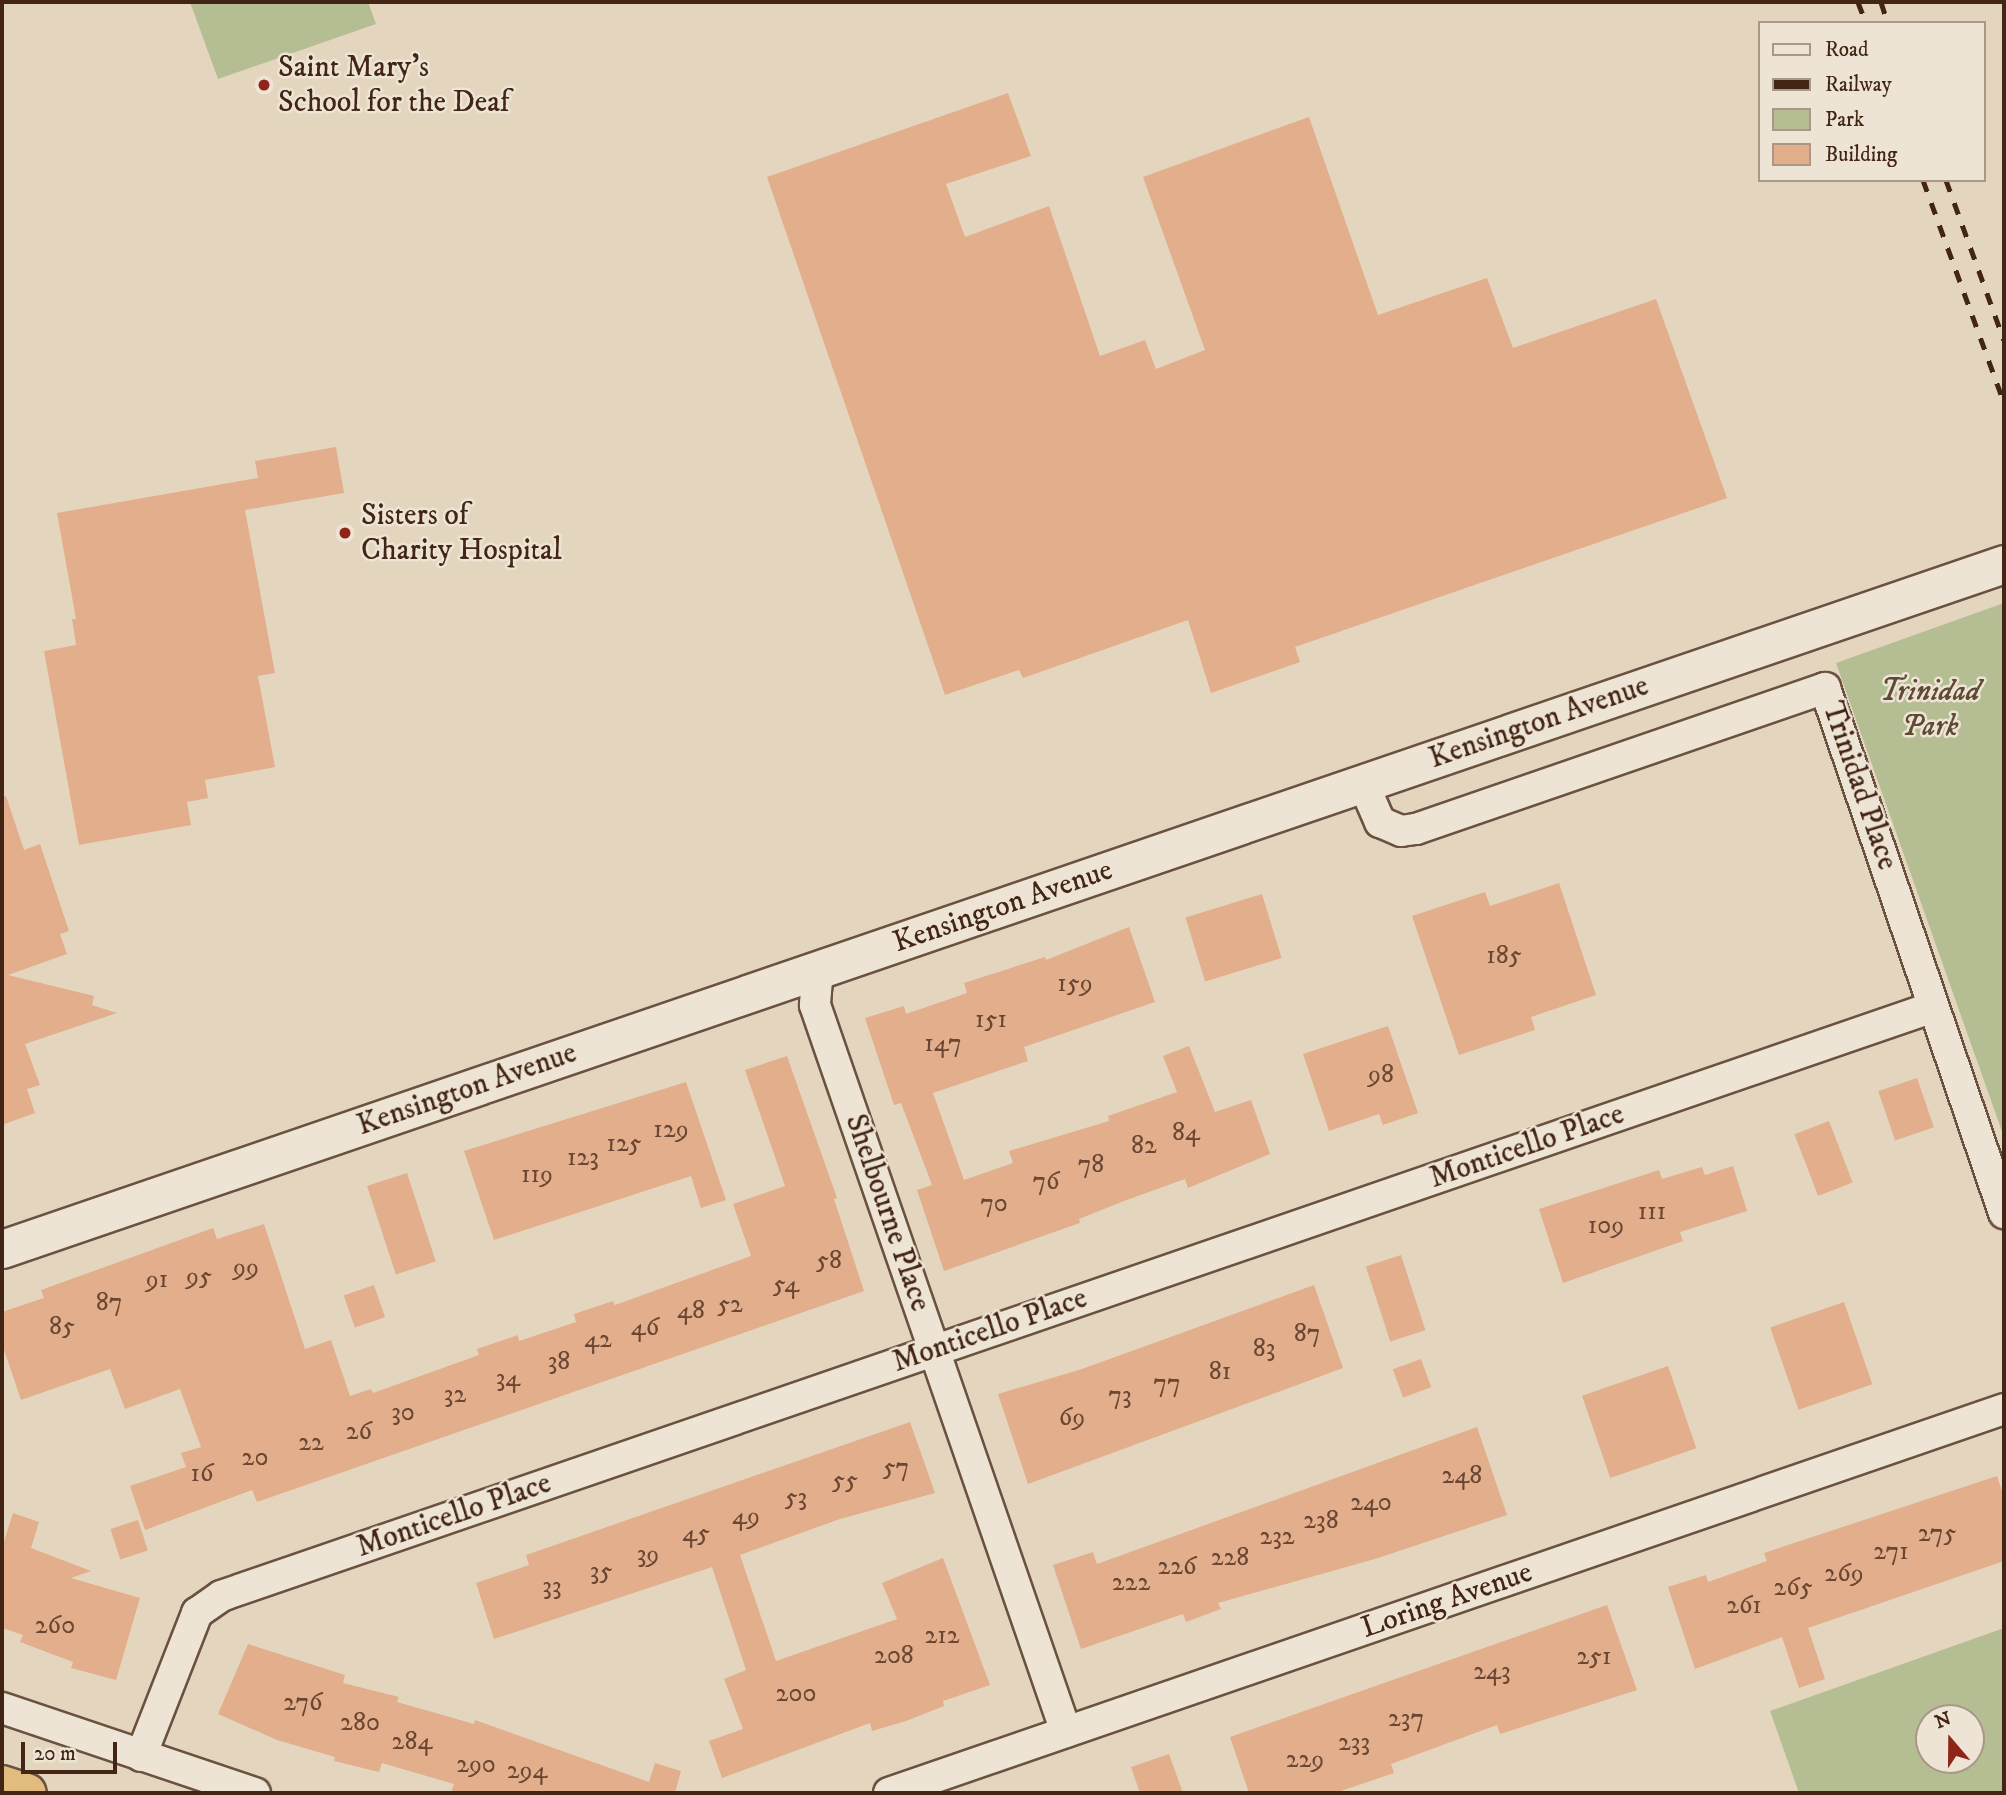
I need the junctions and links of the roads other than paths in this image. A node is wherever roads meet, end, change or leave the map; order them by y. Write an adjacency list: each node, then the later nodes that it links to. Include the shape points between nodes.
1 (2004, 564): 2 (street, Kensington Avenue)
2 (1363, 783): 3 (street, Kensington Avenue); 4 (street, Trinidad Place, via 1380,822 1401,831 1416,829 1825,688)
3 (818, 970): 6 (street, Kensington Avenue); 7 (street, Shelbourne Place, via 815,1005)
4 (1934, 1007): 5 (street, Trinidad Place); 7 (street, Monticello Place)
5 (2004, 1213)
6 (2, 1249)
7 (934, 1350): 10 (street, Shelbourne Place); 11 (street, Monticello Place, via 211,1600 193,1622)
8 (2004, 1409): 10 (street, Loring Avenue)
9 (2, 1708): 11 (street)
10 (1066, 1732): 15 (street, Loring Avenue)
11 (141, 1756): 14 (street)
12 (2, 1785): 13 (highway)
13 (27, 1793)
14 (254, 1793)
15 (889, 1793)

